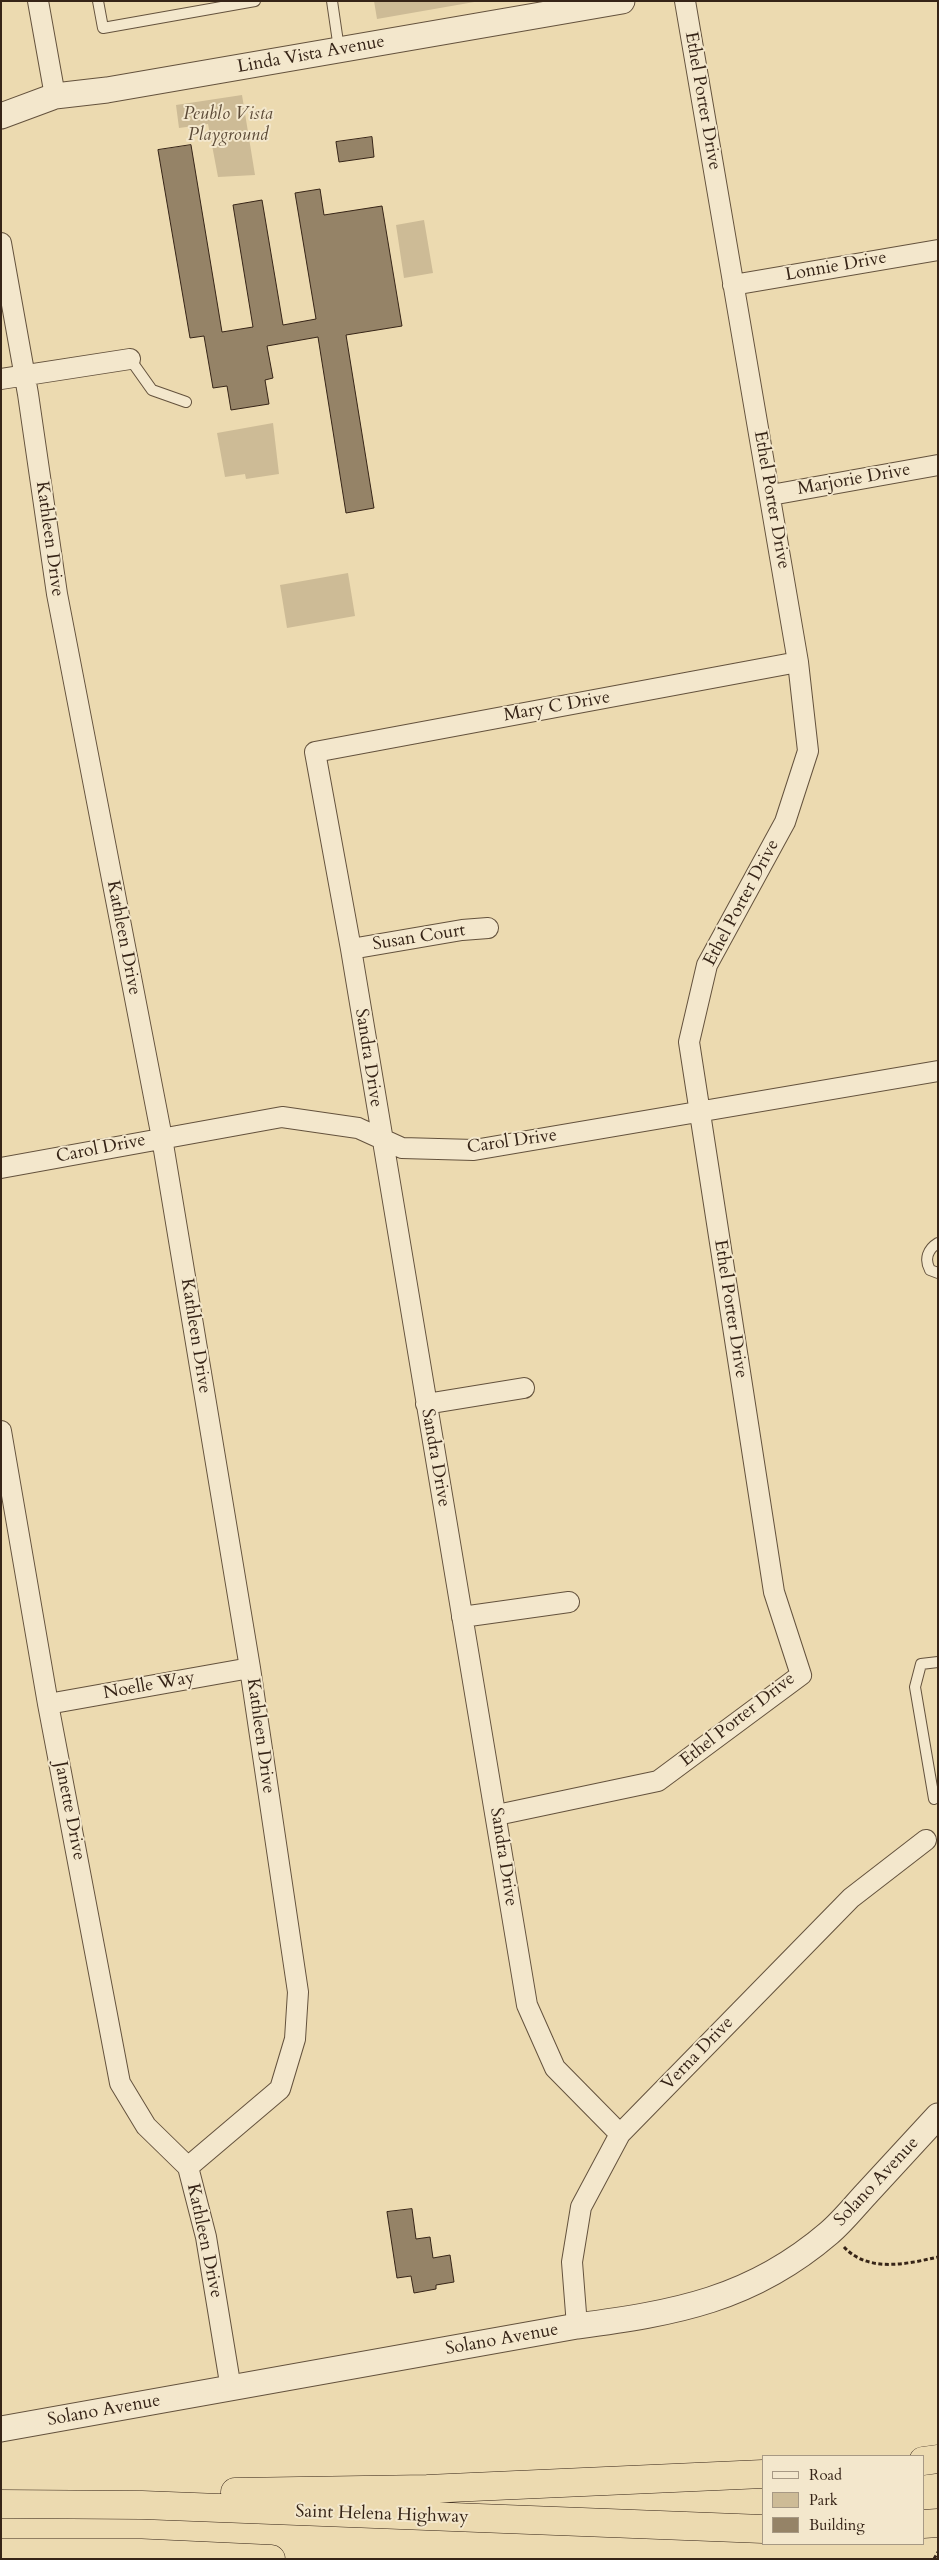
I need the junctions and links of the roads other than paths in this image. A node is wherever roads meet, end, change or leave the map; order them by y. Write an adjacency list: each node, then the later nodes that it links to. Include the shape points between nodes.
1 (38, 1): 8 (street)
2 (98, 1): 3 (lane, via 103,28)
3 (255, 1)
4 (332, 1): 7 (lane)
5 (622, 1): 7 (street, Linda Vista Avenue)
6 (685, 1): 12 (street, Ethel Porter Drive)
7 (339, 50): 8 (street, Linda Vista Avenue)
8 (55, 96): 9 (street, Linda Vista Avenue)
9 (1, 116)
10 (1, 243): 14 (street, Kathleen Drive)
11 (938, 250): 12 (street, Lonnie Drive)
12 (734, 285): 18 (street, Ethel Porter Drive)
13 (130, 359): 14 (street); 16 (lane, via 152,390)
14 (24, 375): 15 (street); 25 (street, Kathleen Drive, via 57,594)
15 (1, 379)
16 (186, 402)
17 (938, 465): 18 (street, Marjorie Drive)
18 (771, 495): 19 (street, Ethel Porter Drive)
19 (798, 662): 20 (street, Mary C Drive); 24 (street, Ethel Porter Drive, via 808,751 785,822 707,965 690,1042)
20 (315, 752): 22 (street, Sandra Drive)
21 (488, 928): 22 (street, Susan Court)
22 (351, 949): 26 (street, Sandra Drive)
23 (938, 1071): 24 (street, Carol Drive)
24 (700, 1111): 26 (street, Carol Drive, via 474,1150 402,1148); 39 (street, Ethel Porter Drive, via 774,1592 801,1675 658,1782)
25 (162, 1138): 26 (street, Carol Drive, via 282,1118 358,1128); 27 (street, Carol Drive); 36 (street, Kathleen Drive)
26 (381, 1139): 31 (street, Sandra Drive)
27 (1, 1168)
28 (938, 1243): 29 (lane, via 929,1251 926,1264)
29 (938, 1273)
30 (524, 1388): 31 (street)
31 (426, 1404): 34 (street, Sandra Drive)
32 (1, 1431): 37 (street, Janette Drive)
33 (569, 1602): 34 (street)
34 (462, 1617): 39 (street, Sandra Drive)
35 (938, 1662): 38 (lane, via 921,1664 915,1687)
36 (250, 1668): 37 (street, Noelle Way); 43 (street, Kathleen Drive, via 298,1992 294,2039 280,2089)
37 (48, 1704): 43 (street, Janette Drive, via 120,2083 146,2126)
38 (934, 1799)
39 (497, 1815): 42 (street, Sandra Drive, via 527,2005 555,2068)
40 (926, 1840): 42 (street, Verna Drive, via 851,1898)
41 (938, 2116): 44 (street, Solano Avenue, via 830,2232 754,2284 704,2303 650,2316)
42 (620, 2134): 44 (street, Verna Drive, via 581,2207 572,2262)
43 (188, 2167): 45 (street, Kathleen Drive, via 206,2237)
44 (577, 2326): 45 (street, Solano Avenue)
45 (231, 2389): 46 (street, Solano Avenue)
46 (1, 2429)
47 (938, 2459): 48 (highway)
48 (924, 2461)
49 (762, 2474): 50 (highway, via 426,2489 196,2493)
50 (36, 2503): 51 (highway, Saint Helena Highway); 54 (highway, Saint Helena Highway)
51 (1, 2504)
52 (938, 2523): 53 (highway)
53 (924, 2524)
54 (762, 2529)
55 (1, 2553): 56 (highway)
56 (141, 2553): 57 (highway); 58 (highway)
57 (176, 2559)
58 (270, 2559)

